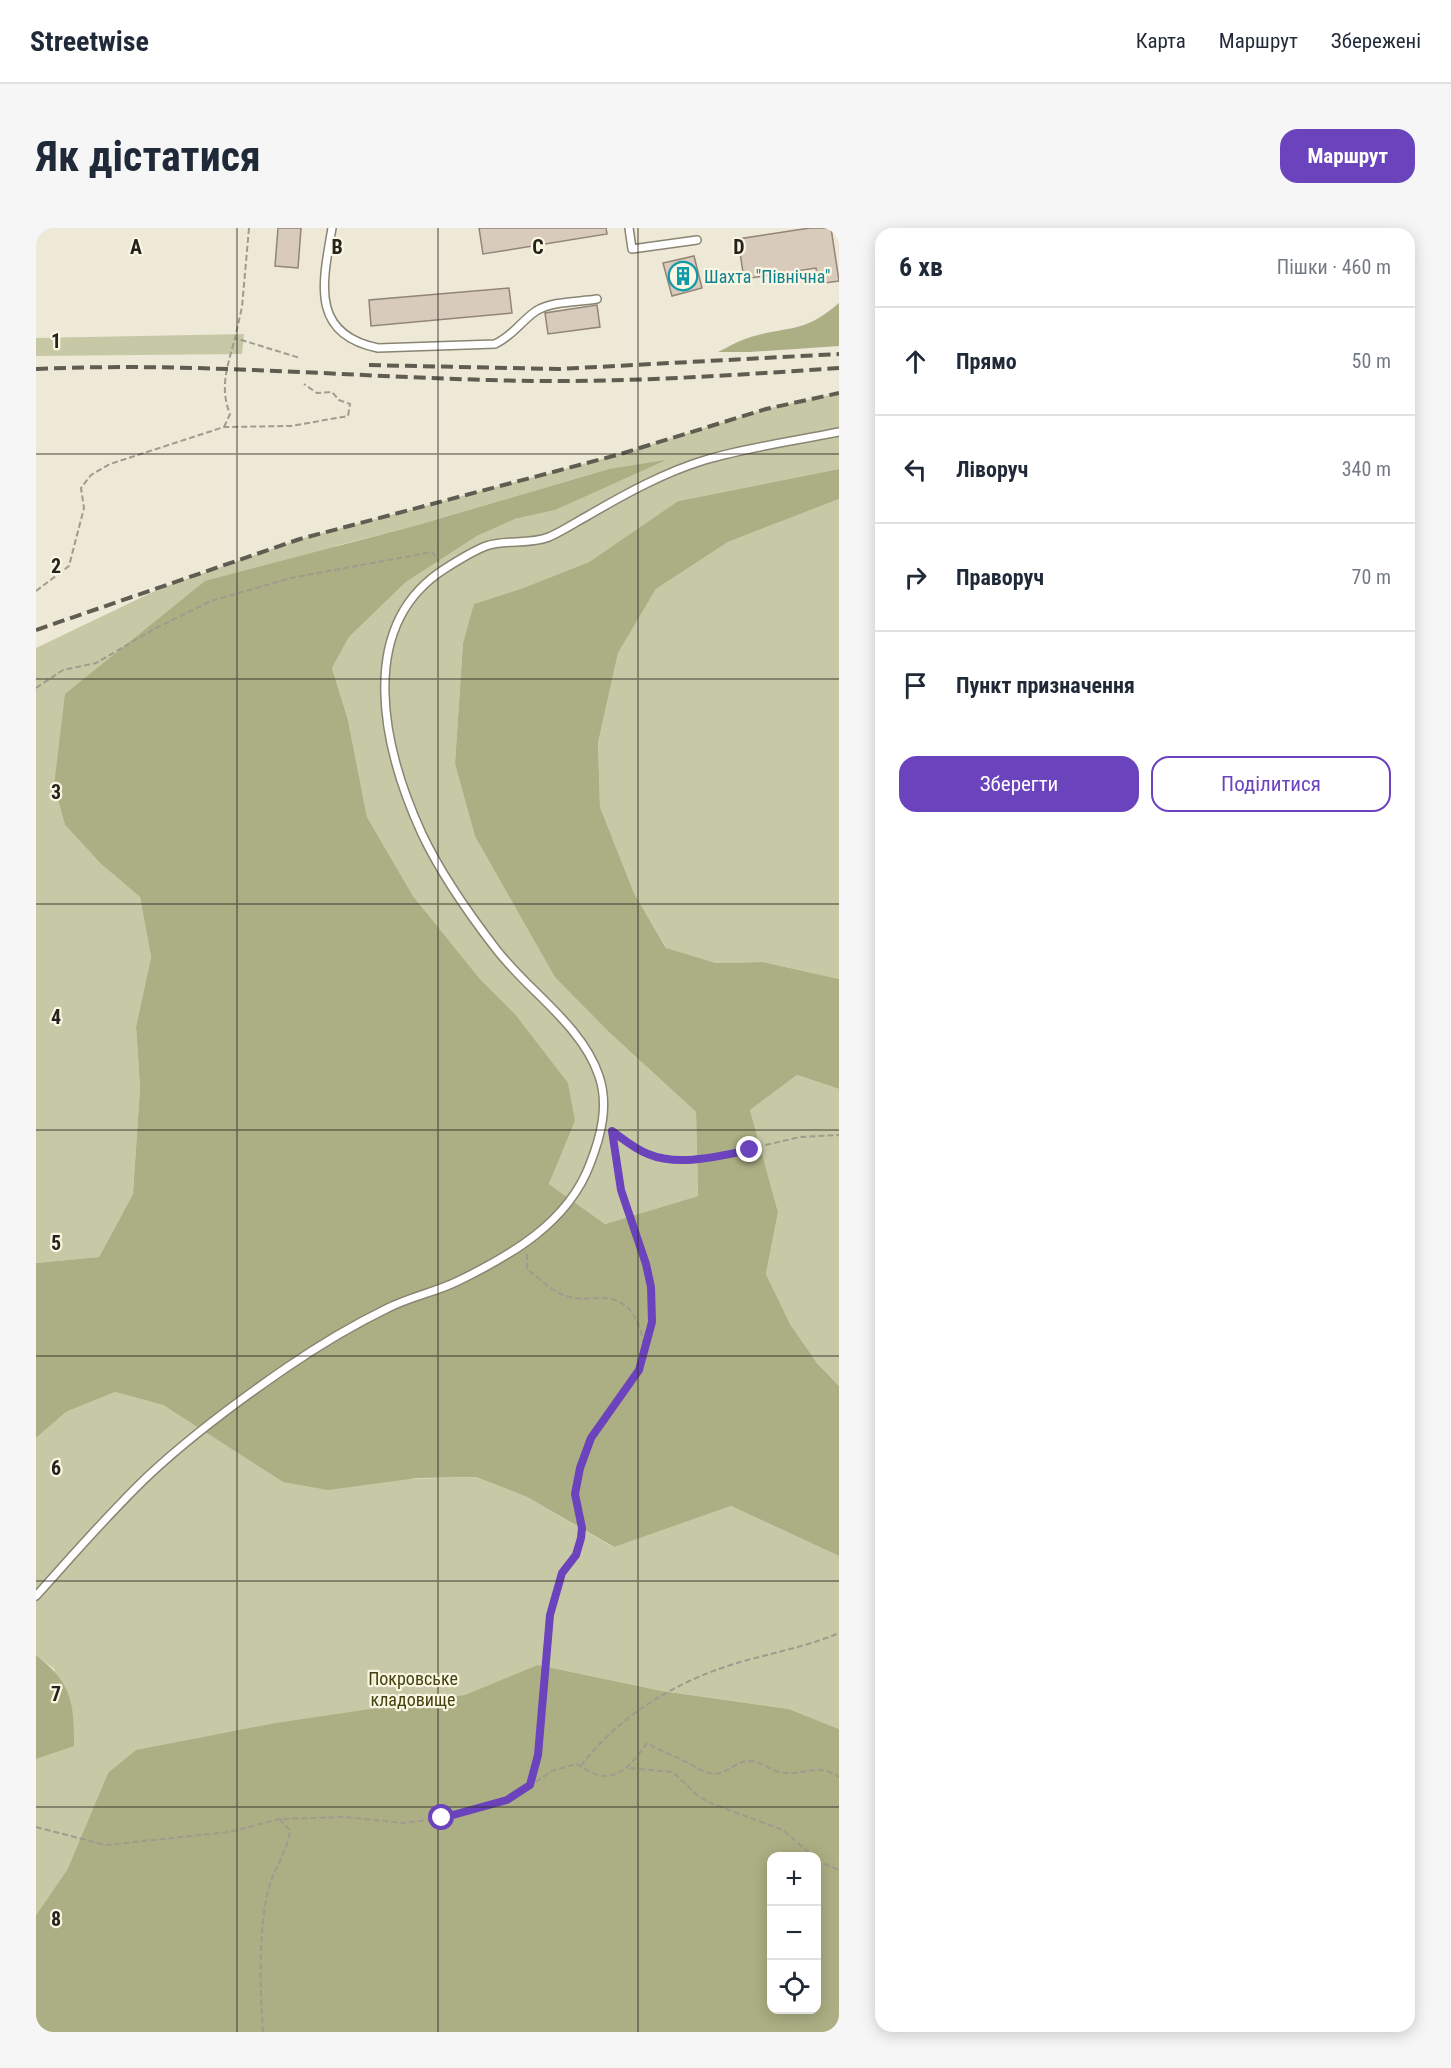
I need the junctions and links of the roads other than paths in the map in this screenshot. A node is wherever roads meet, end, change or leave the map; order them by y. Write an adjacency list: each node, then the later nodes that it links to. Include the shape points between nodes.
1 (332, 228): 4 (lane, via 324,281 328,314 343,333 365,345 378,348 495,344 544,307)
2 (629, 228): 3 (lane, via 632,249)
3 (697, 240)
4 (597, 298)
5 (839, 432): 6 (lane, via 704,460 649,483 546,538 487,546 444,569 397,619 388,645 383,684 395,753 422,834 509,966 590,1054 607,1107 591,1162 564,1209 536,1236 452,1284 384,1310 289,1366 186,1442 149,1475)
6 (36, 1596)

